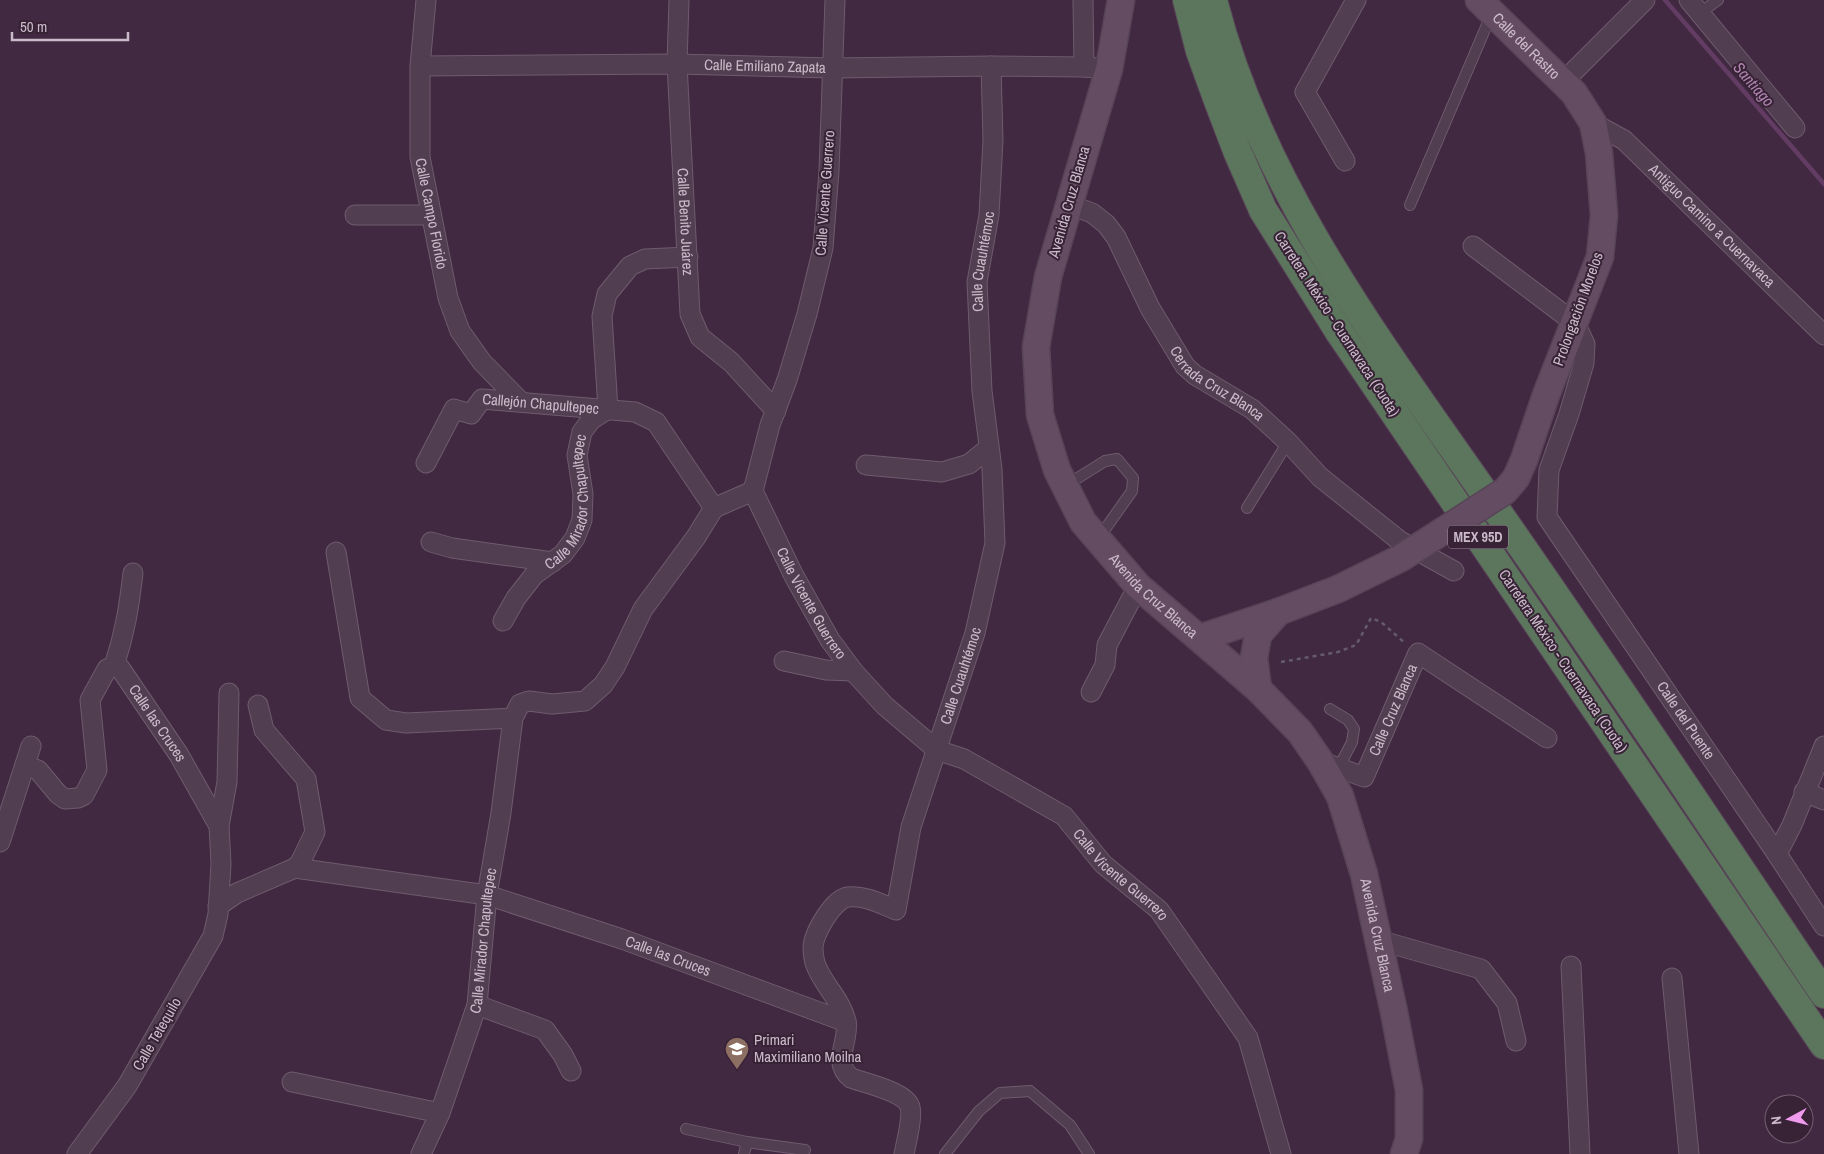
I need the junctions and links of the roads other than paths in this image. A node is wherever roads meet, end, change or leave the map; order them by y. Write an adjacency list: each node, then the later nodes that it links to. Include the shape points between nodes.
1 (426, 0): 14 (street, Calle Campo Florido)
2 (679, 0): 13 (street, Calle Benito Juárez)
3 (835, 0): 16 (street, Calle Vicente Guerrero)
4 (1083, 0): 17 (street)
5 (1121, 0): 17 (main road, Avenida Cruz Blanca)
6 (1187, 0): 84 (highway, Carretera México - Cuernavaca (Cuota) / MEX 95D, via 1216,98 1263,210 1340,333)
7 (1213, 0): 80 (highway, Carretera México - Cuernavaca (Cuota) / MEX 95D, via 1264,146 1325,254 1376,336)
8 (1356, 0): 21 (street, via 1305,92)
9 (1646, 0): 18 (street)
10 (1718, 0): 12 (lane)
11 (1486, 6): 18 (main road, Calle del Rastro); 23 (lane)
12 (1694, 6): 20 (street)
13 (677, 64): 14 (street, Calle Emiliano Zapata); 16 (street, Calle Emiliano Zapata); 27 (street, Calle Benito Juárez)
14 (420, 66): 25 (street, Calle Campo Florido, via 420,157)
15 (991, 66): 16 (street, Calle Emiliano Zapata); 17 (street, Calle Emiliano Zapata); 34 (street, Calle Cuauhtémoc, via 993,140 989,214 977,282 982,391)
16 (833, 68): 32 (street, Calle Vicente Guerrero, via 824,248)
17 (1096, 68): 22 (main road, Avenida Cruz Blanca)
18 (1568, 87): 19 (main road, Prolongación Morelos)
19 (1593, 123): 28 (main road, Prolongación Morelos, via 1604,215 1600,257); 29 (street, Antiguo Camino a Cuernavaca, via 1624,140)
20 (1795, 128)
21 (1345, 161)
22 (1068, 204): 33 (street, Cerrada Cruz Blanca, via 1092,213 1116,237 1150,308 1185,366 1252,409); 37 (main road, Avenida Cruz Blanca, via 1048,277 1036,347 1040,416)
23 (1410, 205)
24 (355, 215): 25 (street)
25 (431, 215): 30 (street, Calle Campo Florido, via 448,298 460,332 482,362)
26 (1474, 246): 28 (street)
27 (688, 256): 31 (street, via 645,259 630,266 607,294 602,316); 32 (street, Calle Benito Juárez, via 690,314 700,337 731,362)
28 (1574, 322): 43 (main road, Prolongación Morelos, bridge, via 1516,478 1505,491); 72 (street, Calle del Puente, via 1585,344 1584,363 1550,470 1547,517)
29 (1824, 335)
30 (520, 402): 31 (street, Callejón Chapultepec); 35 (street, Callejón Chapultepec, via 482,399 472,414 454,409)
31 (608, 409): 39 (street, via 634,412 656,422); 45 (street, Calle Mirador Chapultepec, via 591,420 582,432 576,455 583,494 582,520 575,538)
32 (776, 411): 38 (street, Calle Vicente Guerrero)
33 (1288, 442): 40 (lane); 43 (street, Cerrada Cruz Blanca, via 1320,477)
34 (989, 448): 36 (street, via 969,464 942,472); 64 (street, Calle Cuauhtémoc, via 995,543 975,633)
35 (426, 463)
36 (866, 465)
37 (1065, 486): 41 (main road, Avenida Cruz Blanca, via 1083,522); 41 (lane, via 1105,461 1117,459 1133,478 1132,491)
38 (753, 491): 39 (street); 54 (street, Calle Vicente Guerrero, via 794,576 830,640)
39 (714, 508): 60 (street, via 643,609 603,685 585,701 552,704 529,701 520,704)
40 (1247, 508)
41 (1098, 540): 48 (main road, Avenida Cruz Blanca)
42 (431, 542): 45 (street, via 452,548)
43 (1400, 549): 46 (street, Cerrada Cruz Blanca); 49 (main road, via 1338,588)
44 (336, 552): 60 (street, via 360,698 386,720 406,723)
45 (553, 562): 50 (street, Calle Mirador Chapultepec, via 534,576)
46 (1454, 571)
47 (134, 573): 53 (street, via 124,636)
48 (1138, 586): 51 (main road, Avenida Cruz Blanca); 56 (street, via 1107,645 1105,666)
49 (1278, 612): 51 (main road); 55 (main road, via 1258,635 1254,658)
50 (503, 621)
51 (1200, 638): 55 (main road, Avenida Cruz Blanca)
52 (784, 661): 54 (street, via 826,670)
53 (114, 666): 66 (street, via 107,670 90,700 97,770 84,795 65,799 38,770); 70 (street, Calle las Cruces, via 120,668 179,755)
54 (853, 671): 64 (street, Calle Vicente Guerrero, via 885,706)
55 (1258, 688): 65 (main road, Avenida Cruz Blanca)
56 (1091, 692)
57 (229, 693): 70 (street, via 227,782)
58 (258, 705): 73 (street, via 264,730 306,779 315,832)
59 (1330, 709): 65 (lane, via 1348,720 1354,729 1352,742)
60 (513, 718): 74 (street, Calle Mirador Chapultepec)
61 (1547, 738): 65 (street, Calle Cruz Blanca, via 1418,654 1364,777)
62 (31, 746): 66 (street)
63 (1824, 746): 67 (street)
64 (938, 750): 82 (street, Calle Cuauhtémoc, via 912,826 896,910 863,897 846,897 836,902 818,929 812,947 815,963 839,1003); 97 (street, Calle Vicente Guerrero, via 964,759 1064,816 1103,864 1159,910 1248,1038)
65 (1330, 764): 77 (main road, Avenida Cruz Blanca, via 1364,874)
66 (24, 766): 68 (street)
67 (1804, 792): 69 (street); 72 (street)
68 (6, 800): 71 (street)
69 (1824, 800)
70 (219, 826): 75 (street, Calle las Cruces)
71 (0, 842)
72 (1777, 854): 76 (street, Calle del Puente)
73 (295, 868): 74 (street, Calle las Cruces); 75 (street, via 237,892)
74 (487, 895): 81 (street, Calle Mirador Chapultepec); 82 (street, Calle las Cruces, via 622,939)
75 (218, 906): 91 (street, Calle Tetequilo, via 214,936 127,1086)
76 (1824, 926)
77 (1378, 940): 83 (street, via 1481,969 1507,1003); 98 (main road, Avenida Cruz Blanca, via 1409,1090 1409,1139)
78 (1571, 966): 99 (street)
79 (1672, 978): 100 (street)
80 (1824, 994)
81 (477, 1005): 85 (street, via 545,1030); 87 (street, Calle Mirador Chapultepec)
82 (846, 1022): 94 (street, Calle Cuauhtémoc, via 841,1064 844,1072 851,1078 902,1096 910,1107)
83 (1516, 1041)
84 (1824, 1045)
85 (571, 1071)
86 (292, 1082): 87 (street)
87 (440, 1113): 92 (street, Calle Mirador Chapultepec)
88 (686, 1129): 89 (lane)
89 (747, 1142): 90 (lane); 93 (lane)
90 (805, 1150)
91 (77, 1154)
92 (421, 1154)
93 (744, 1154)
94 (904, 1154)
95 (945, 1154): 96 (lane, via 979,1111 1000,1092 1030,1091 1070,1124)
96 (1089, 1154)
97 (1281, 1154)
98 (1404, 1154)
99 (1580, 1154)
100 (1689, 1154)

